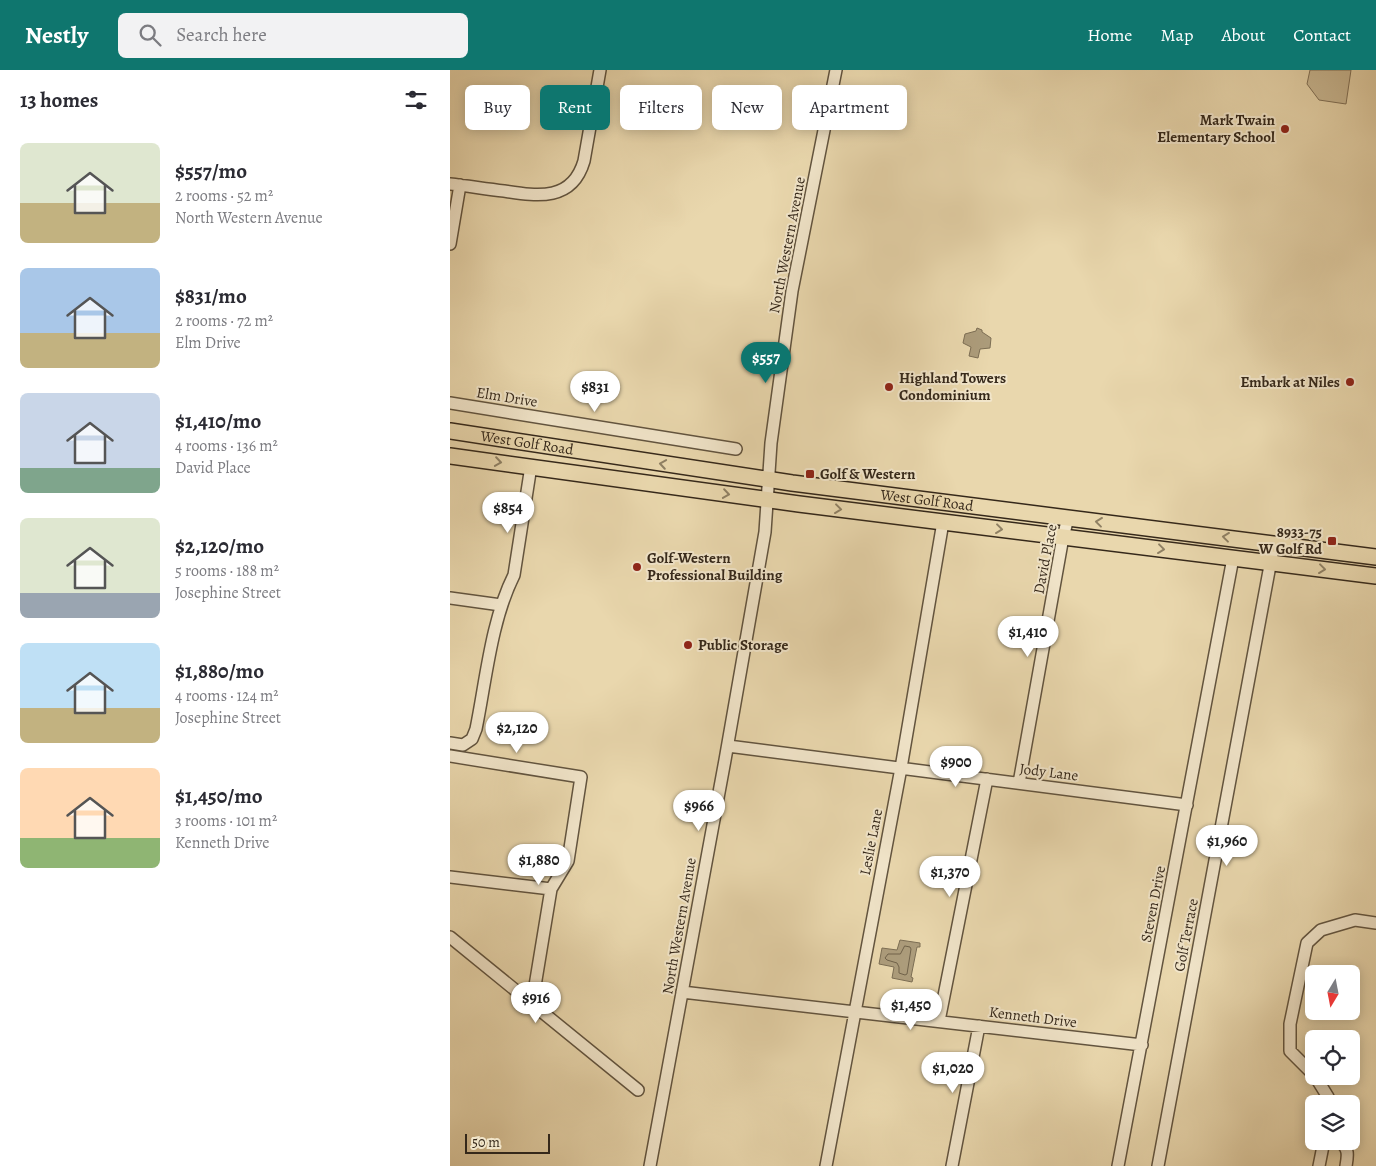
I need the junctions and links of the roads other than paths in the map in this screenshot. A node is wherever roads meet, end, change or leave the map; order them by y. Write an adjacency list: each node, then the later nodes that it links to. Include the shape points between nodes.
1 (600, 70): 3 (street, via 584,161 571,184 549,195)
2 (836, 70): 10 (street, North Western Avenue, via 792,292)
3 (455, 184): 4 (street)
4 (450, 244)
5 (450, 403): 7 (street, Elm Drive)
6 (450, 431): 10 (main road, West Golf Road, one-way to 6)
7 (736, 448)
8 (450, 456): 9 (main road, West Golf Road, one-way to 9)
9 (531, 466): 11 (main road, West Golf Road, one-way to 11); 21 (street, via 514,576)
10 (768, 480): 11 (street, North Western Avenue); 12 (main road, West Golf Road)
11 (767, 500): 13 (main road, West Golf Road, one-way to 13); 23 (street, North Western Avenue, via 765,532)
12 (1068, 518): 14 (street, David Place); 15 (main road, West Golf Road, one-way to 12)
13 (943, 522): 14 (main road, West Golf Road, one-way to 14); 25 (street, Leslie Lane)
14 (1063, 537): 17 (main road, West Golf Road, one-way to 17); 27 (street, David Place)
15 (1274, 544): 16 (main road, West Golf Road); 18 (street, Golf Terrace)
16 (1376, 556)
17 (1234, 558): 18 (main road, West Golf Road); 28 (street, Steven Drive)
18 (1271, 563): 19 (main road, West Golf Road, one-way to 19); 47 (street, Golf Terrace)
19 (1376, 576)
20 (450, 598): 21 (street)
21 (502, 605): 22 (street, via 476,730 472,739 463,745)
22 (450, 743)
23 (728, 746): 25 (street, Jody Lane); 33 (street, North Western Avenue)
24 (450, 756): 30 (street, via 581,777 568,861)
25 (901, 768): 26 (street, Jody Lane); 35 (street, Leslie Lane)
26 (987, 779): 27 (street, Jody Lane); 36 (street)
27 (1019, 783): 28 (street, Jody Lane)
28 (1187, 805): 38 (street, Steven Drive)
29 (450, 877): 30 (street)
30 (551, 889): 34 (street)
31 (1376, 923): 39 (street, via 1355,920 1321,930 1307,943 1290,1024 1290,1050)
32 (450, 937): 34 (street)
33 (682, 992): 35 (street, Kenneth Drive); 43 (street, North Western Avenue)
34 (532, 1004): 40 (street)
35 (855, 1012): 36 (street, Kenneth Drive); 44 (street, Leslie Lane)
36 (939, 1021): 37 (street, Kenneth Drive)
37 (978, 1026): 38 (street, Kenneth Drive); 45 (street)
38 (1142, 1045): 46 (street, Steven Drive)
39 (1305, 1066)
40 (638, 1090)
41 (1322, 1150): 48 (street)
42 (1347, 1150): 49 (street)
43 (650, 1166)
44 (826, 1166)
45 (952, 1166)
46 (1118, 1166)
47 (1158, 1166)
48 (1319, 1166)
49 (1346, 1166)

